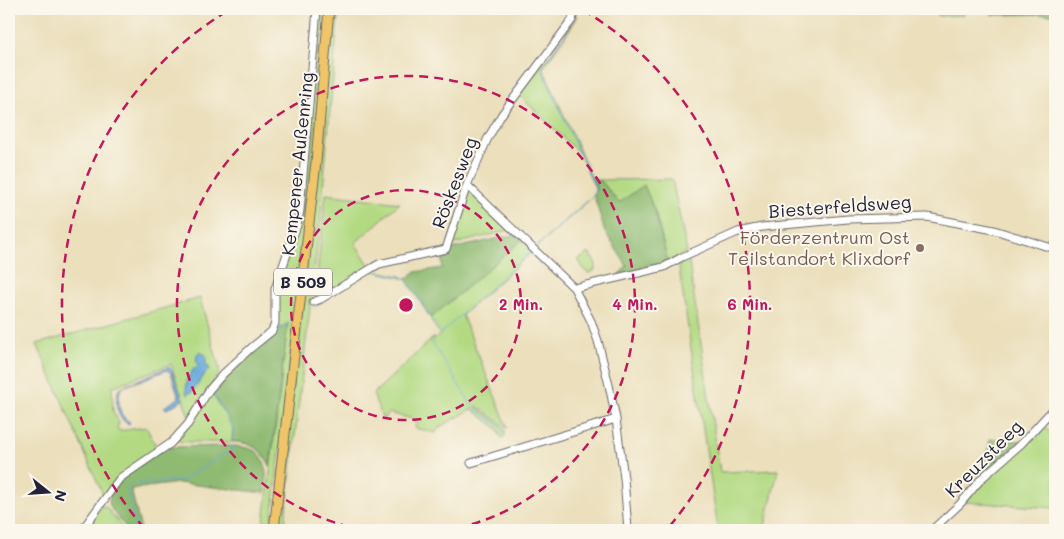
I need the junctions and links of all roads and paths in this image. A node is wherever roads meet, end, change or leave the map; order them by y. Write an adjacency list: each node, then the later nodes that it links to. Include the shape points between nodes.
1 (318, 9): 11 (street, via 300,210 276,283 272,331 223,374 171,443 120,478)
2 (329, 9): 12 (main road, Kempener Außenring / B 509, via 316,162)
3 (575, 9): 4 (street, Röskesweg, via 561,37 502,114)
4 (467, 185): 6 (street); 7 (street, Röskesweg, via 446,249 379,264)
5 (1055, 249): 6 (street, Biesterfeldsweg, via 994,230 927,217 838,220 738,232 664,267)
6 (574, 288): 9 (street, via 598,340)
7 (313, 302)
8 (1055, 407): 14 (street, Kreuzsteeg)
9 (616, 420): 10 (street); 13 (street)
10 (471, 463)
11 (82, 530)
12 (274, 530)
13 (628, 530)
14 (932, 530)

